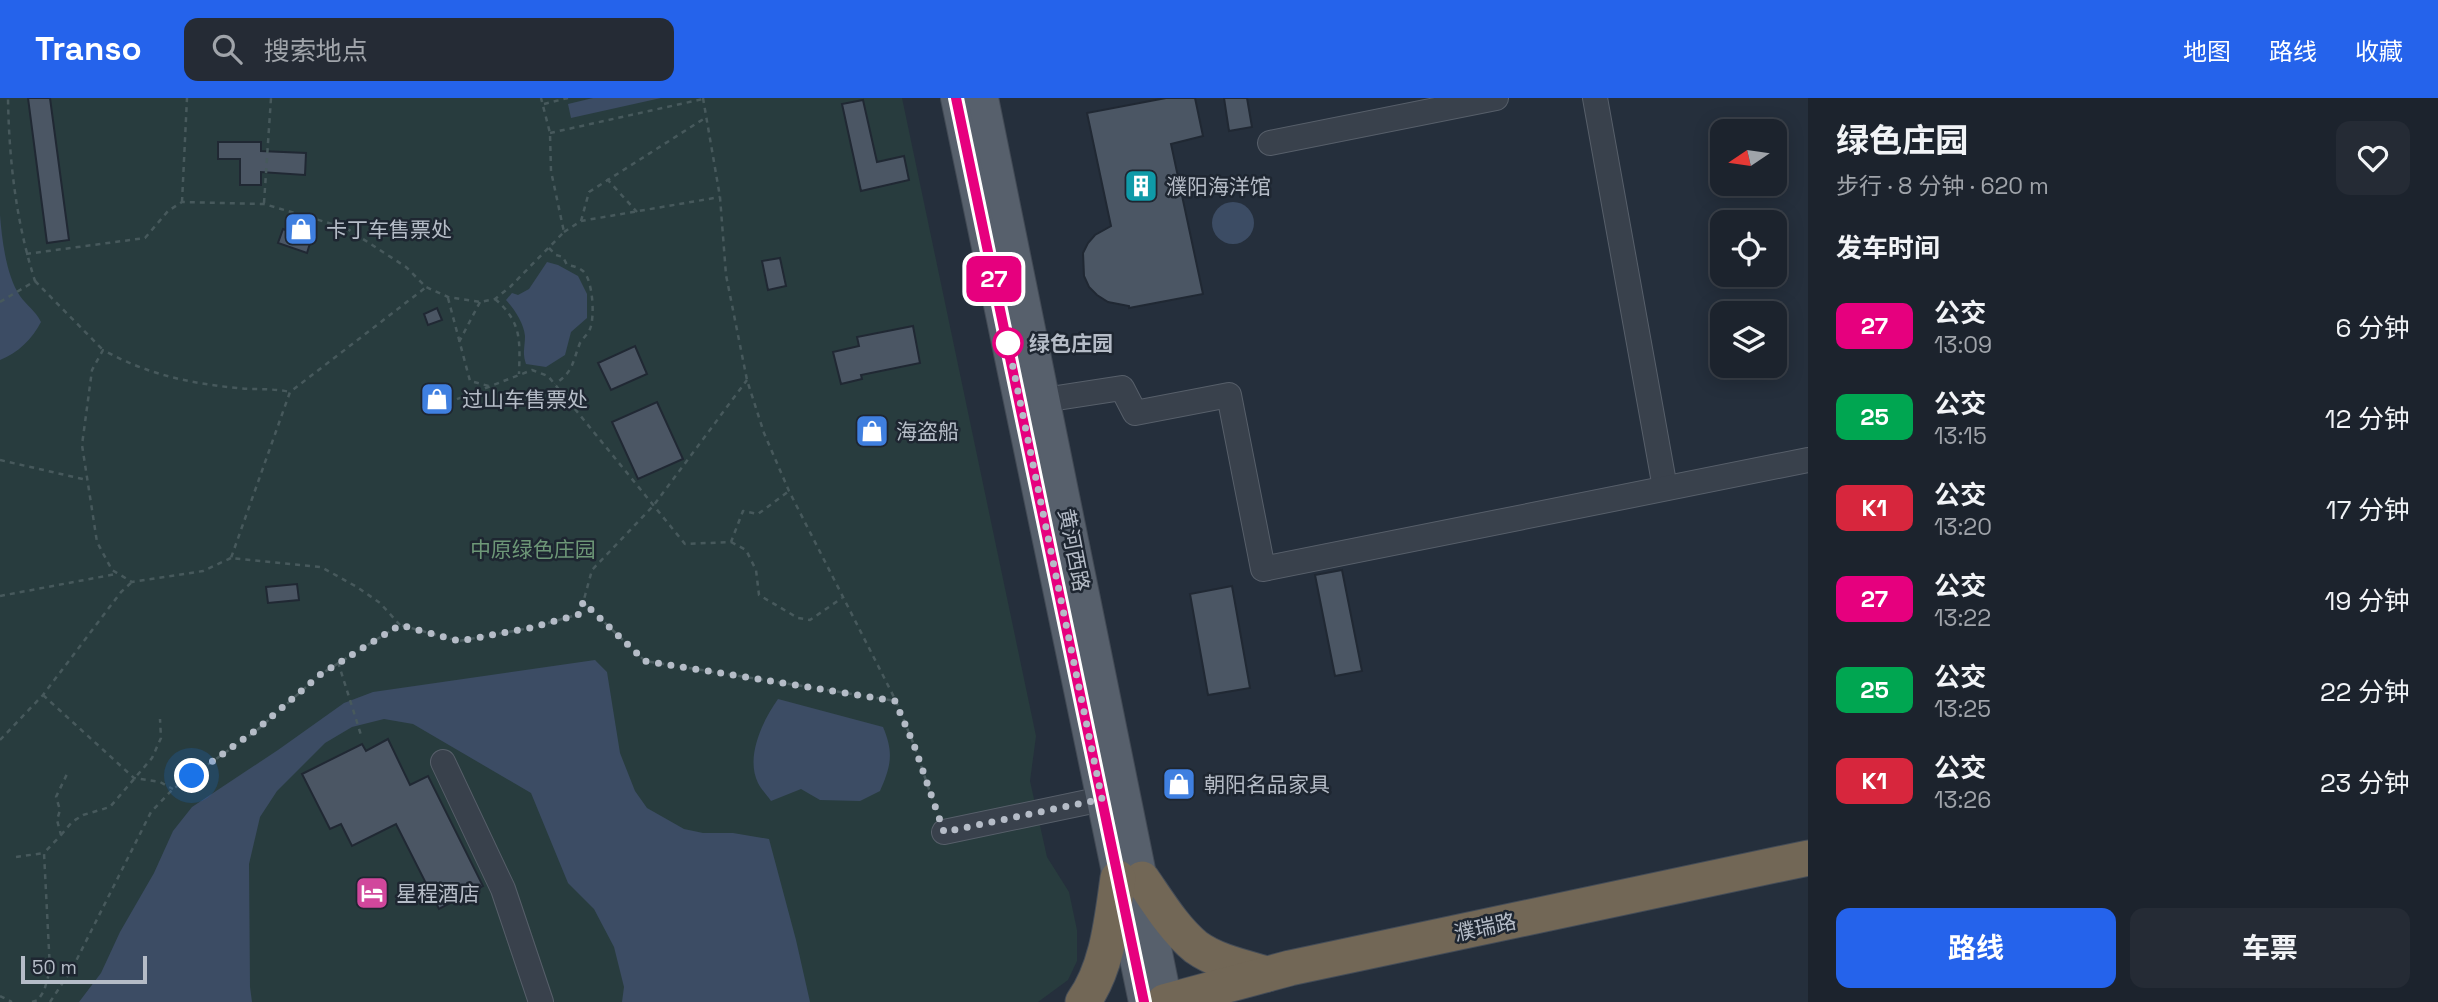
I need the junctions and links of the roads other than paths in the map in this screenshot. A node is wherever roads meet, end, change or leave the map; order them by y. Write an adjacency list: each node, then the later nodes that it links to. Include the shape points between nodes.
1 (956, 98): 10 (main road, 黄河西路)
2 (983, 98): 6 (main road, 黄河西路)
3 (1496, 98): 5 (lane)
4 (1595, 98): 8 (lane)
5 (1270, 143)
6 (1044, 400): 8 (lane, via 1122,388 1135,413 1229,395 1263,569); 13 (main road, 黄河西路)
7 (1808, 460): 8 (lane)
8 (1665, 488)
9 (443, 762): 16 (lane, via 503,889)
10 (1102, 799): 11 (lane); 13 (main road, 黄河西路)
11 (944, 832)
12 (1808, 858): 15 (highway, 濮瑞路)
13 (1130, 879): 15 (highway, via 1196,947 1223,961); 17 (highway, via 1101,966); 18 (main road, 黄河西路)
14 (1808, 882): 15 (highway, 濮瑞路)
15 (1263, 994): 18 (highway, 濮瑞路)
16 (541, 1002)
17 (1083, 1002)
18 (1161, 1002)

